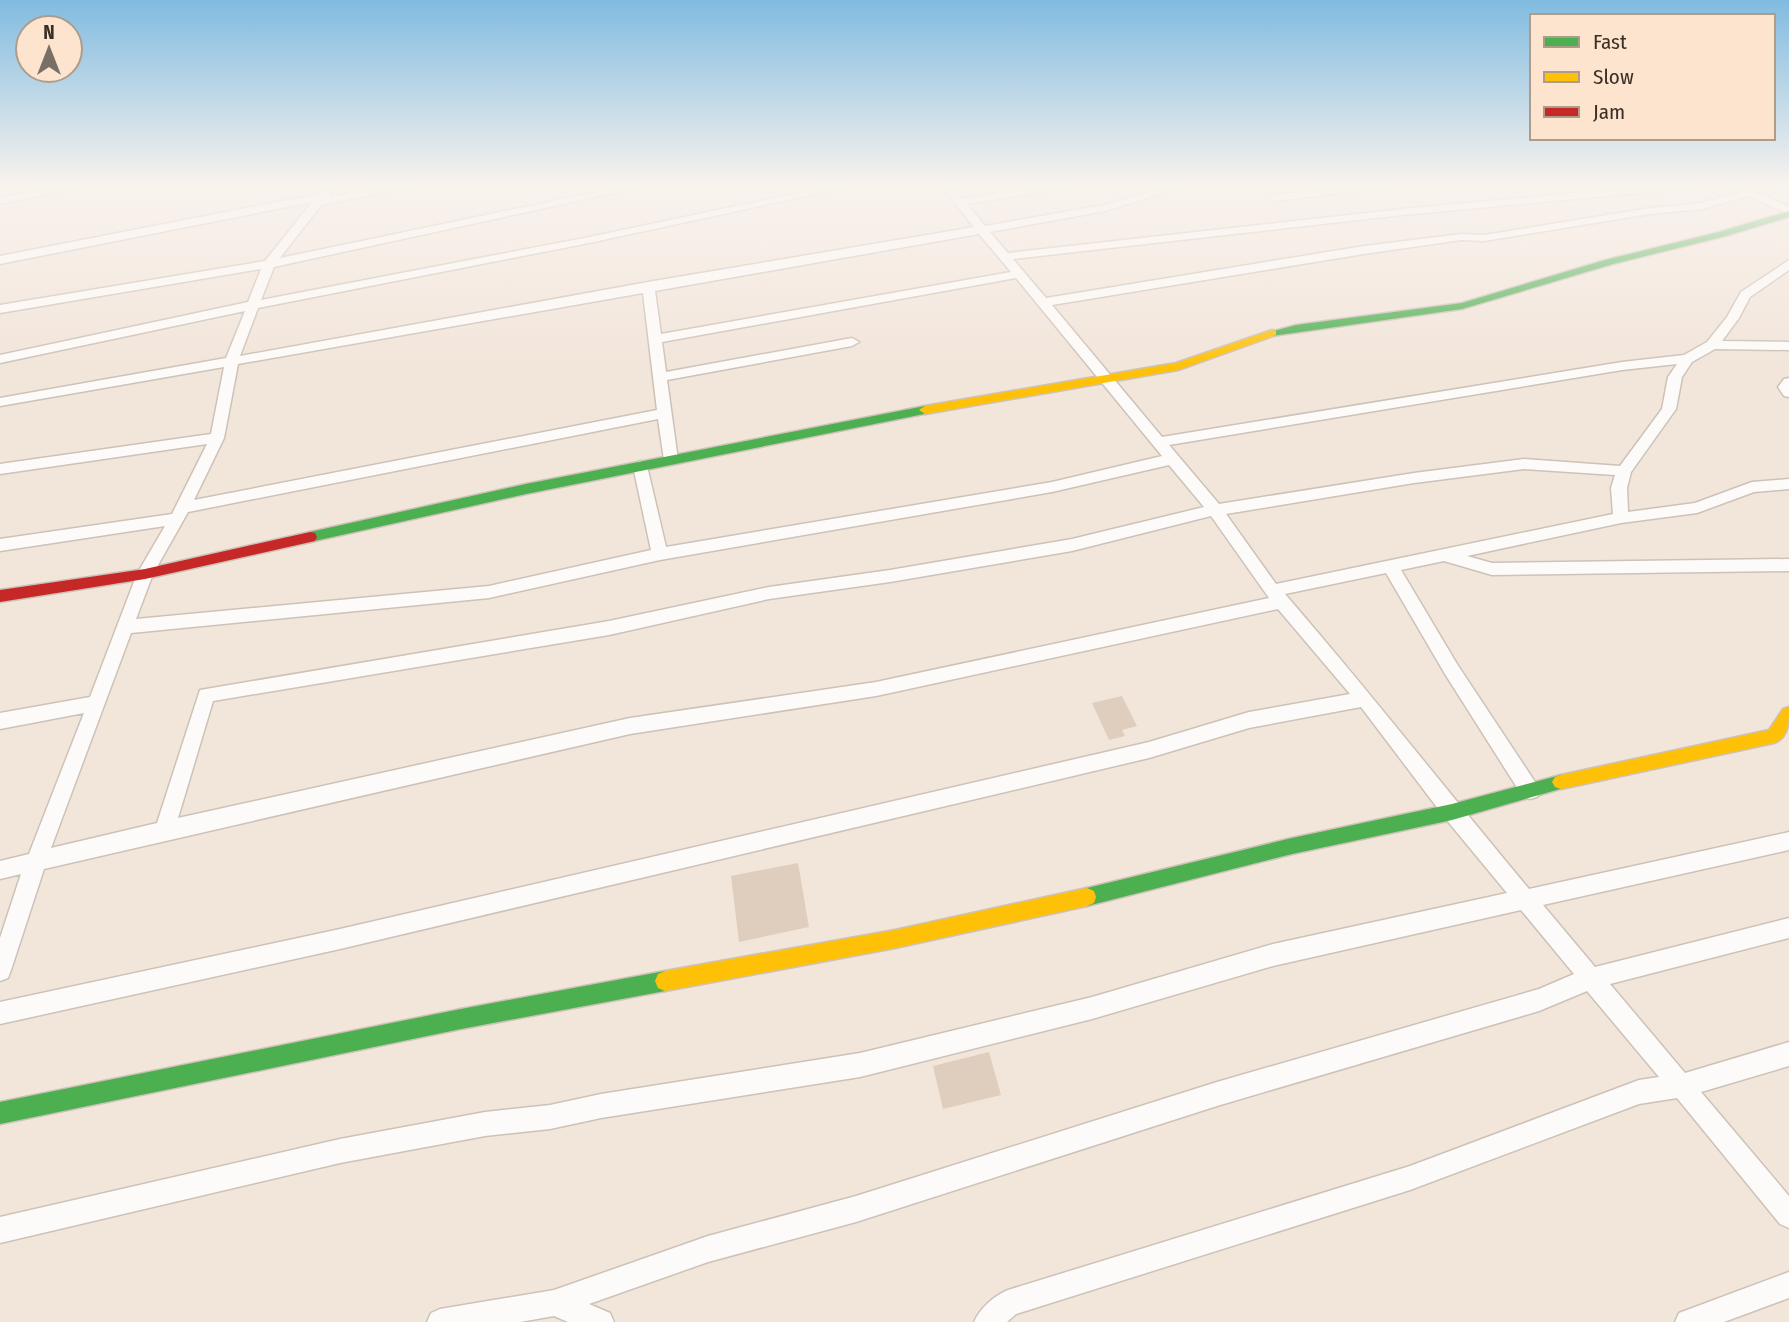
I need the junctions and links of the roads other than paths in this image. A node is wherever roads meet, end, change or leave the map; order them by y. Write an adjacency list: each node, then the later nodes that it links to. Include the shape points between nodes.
1 (66, 247): 11 (street)
2 (282, 247): 12 (street)
3 (352, 247): 12 (street)
4 (554, 247): 17 (street)
5 (882, 247): 15 (street)
6 (996, 247): 10 (street)
7 (1095, 247): 10 (street)
8 (1389, 247): 16 (street)
9 (1671, 247): 27 (street, via 1462,306 1314,323 1263,335 1178,366)
10 (1004, 257): 14 (street)
11 (0, 260)
12 (269, 264): 17 (street); 18 (street)
13 (1789, 264): 21 (street, via 1745,295)
14 (1018, 274): 16 (street); 19 (street)
15 (648, 286): 19 (street); 24 (street)
16 (1041, 303): 27 (street)
17 (253, 305): 23 (street); 24 (street)
18 (0, 309)
19 (655, 340): 26 (street)
20 (852, 342): 26 (street)
21 (1712, 345): 22 (street); 25 (street)
22 (1789, 346)
23 (0, 359)
24 (232, 359): 30 (street); 32 (street)
25 (1687, 359): 33 (street); 38 (street, via 1675,377 1669,409)
26 (660, 377): 31 (street)
27 (1103, 378): 33 (street); 35 (street)
28 (1789, 382): 29 (street, via 1785,387)
29 (1789, 393)
30 (0, 402)
31 (664, 413): 35 (street); 41 (street)
32 (217, 438): 37 (street); 41 (street)
33 (1158, 442): 34 (street)
34 (1172, 459): 40 (street); 44 (street, via 1052,487)
35 (671, 460): 36 (street)
36 (640, 466): 44 (street); 48 (street)
37 (0, 469)
38 (1623, 471): 40 (street, via 1524,464); 42 (street)
39 (1789, 484): 42 (street, via 1752,486 1697,508)
40 (1215, 510): 50 (street); 58 (street, via 1072,545 769,593 609,628 206,695)
41 (180, 513): 43 (street); 48 (street)
42 (1621, 518): 45 (street)
43 (0, 545)
44 (660, 554): 51 (street, via 489,592)
45 (1444, 555): 46 (street); 47 (street, via 1492,569)
46 (1390, 565): 50 (street); 56 (street)
47 (1789, 565)
48 (145, 574): 49 (street); 51 (street)
49 (0, 596)
50 (1277, 596): 52 (street); 58 (street, via 876,689 630,726)
51 (126, 627): 53 (street)
52 (1365, 699): 57 (street); 66 (street, via 1249,720 1149,750 340,939)
53 (98, 703): 55 (street); 60 (street)
54 (1789, 714): 56 (street, via 1774,736)
55 (0, 721)
56 (1530, 791): 57 (street)
57 (1452, 812): 62 (street); 69 (street, via 895,939 461,1019)
58 (165, 830): 60 (street)
59 (1789, 842): 62 (street)
60 (34, 864): 61 (street); 64 (street)
61 (0, 870)
62 (1525, 900): 65 (street); 71 (street, via 1273,955 1092,1008 860,1065 340,1151)
63 (1789, 928): 65 (street)
64 (0, 970)
65 (1589, 979): 68 (street); 73 (street, via 1539,1000 1217,1094 856,1209 708,1249)
66 (0, 1013)
67 (1789, 1054): 68 (street)
68 (1682, 1086): 70 (street); 76 (street, via 1639,1092 1410,1178 1008,1303)
69 (0, 1113)
70 (1789, 1215)
71 (0, 1230)
72 (1789, 1285): 77 (street)
73 (554, 1303): 74 (street); 75 (street)
74 (440, 1322)
75 (601, 1322)
76 (987, 1322)
77 (1689, 1322)

